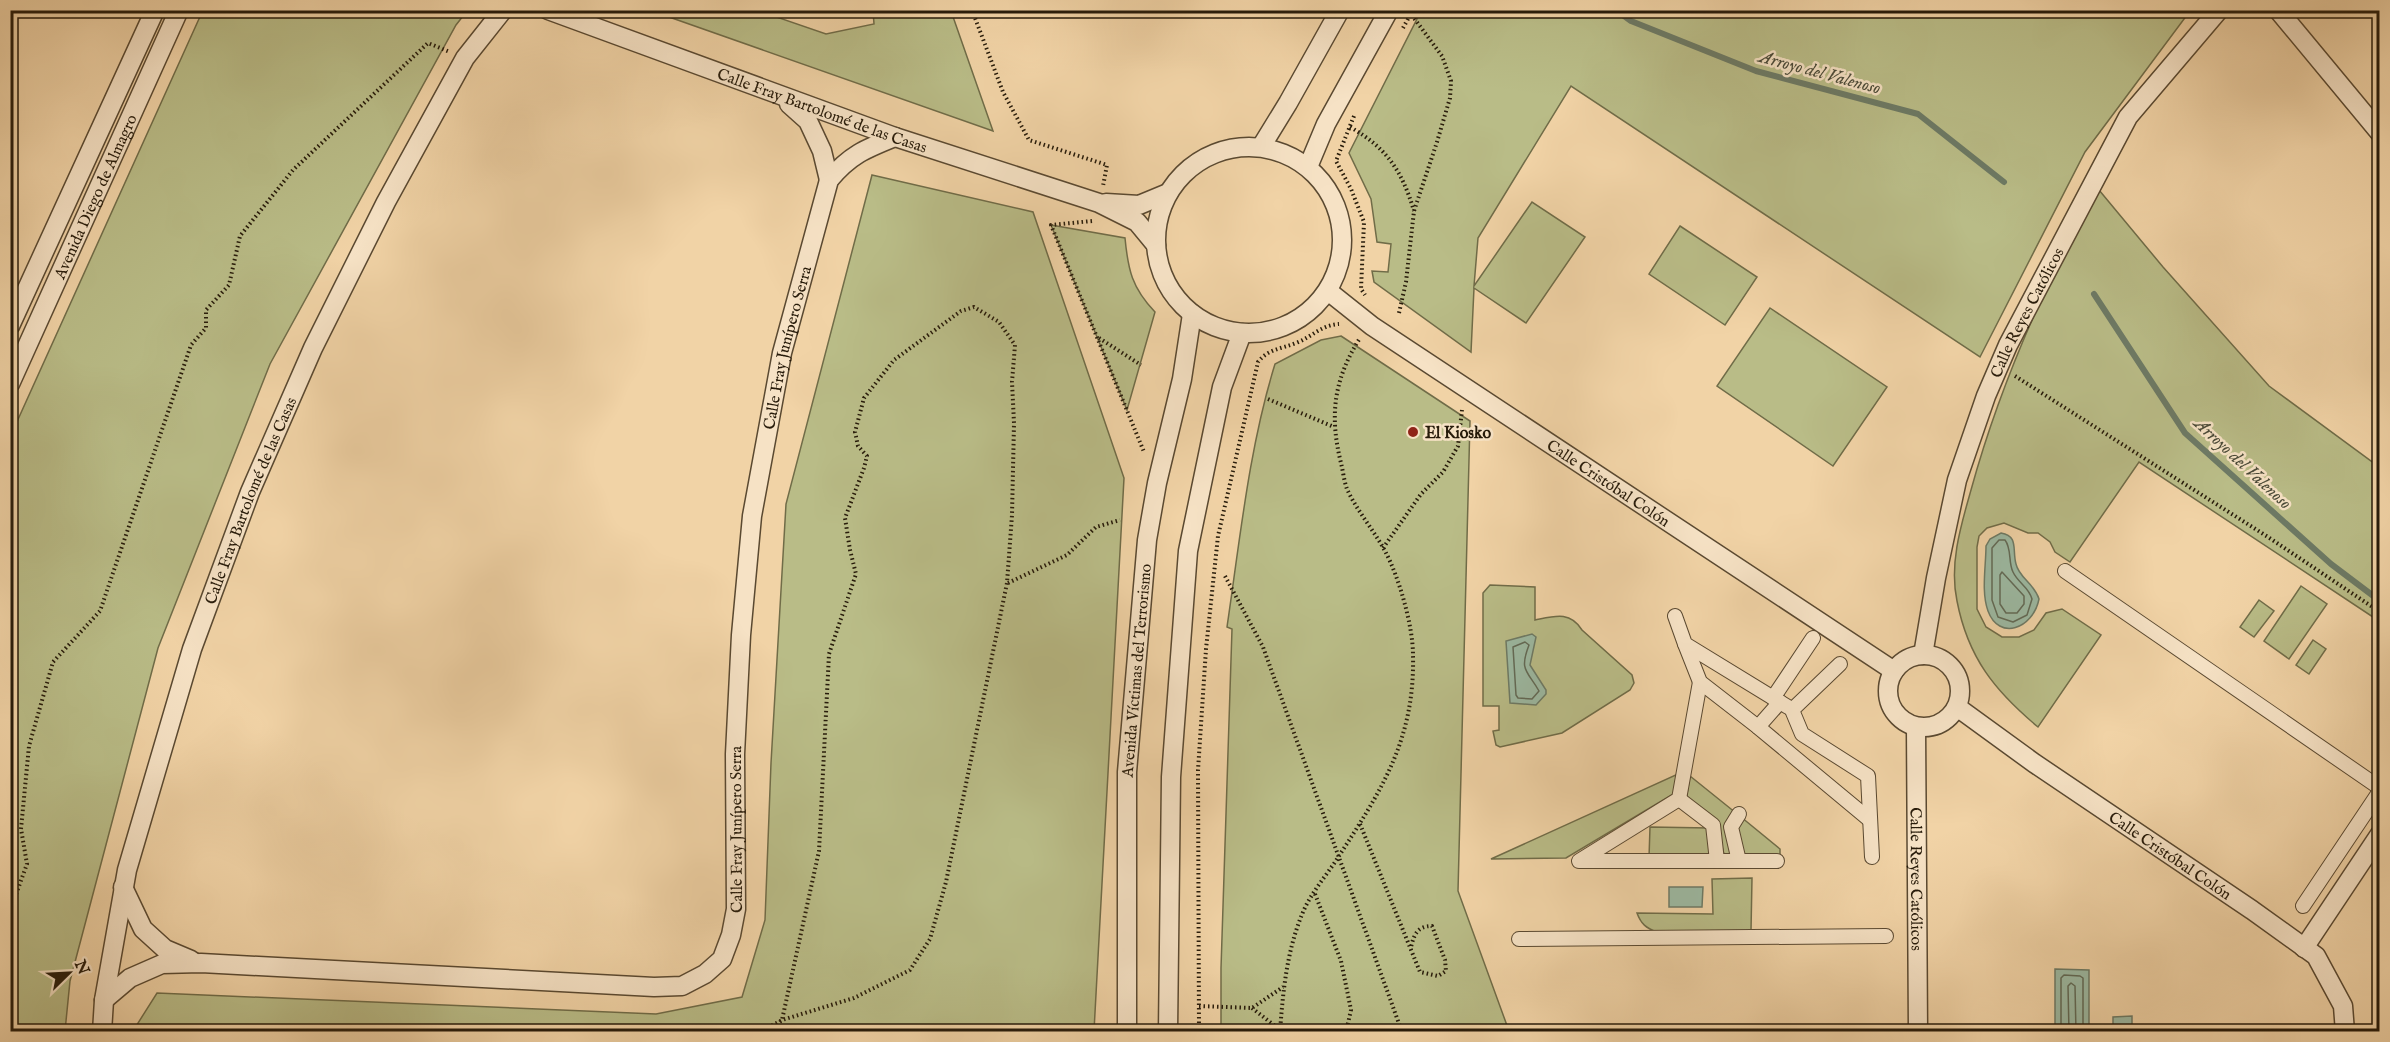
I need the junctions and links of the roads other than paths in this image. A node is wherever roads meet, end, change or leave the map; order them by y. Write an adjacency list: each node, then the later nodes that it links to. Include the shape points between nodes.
1 (155, 10): 20 (street, Avenida Diego de Almagro)
2 (179, 10): 22 (street, Avenida Diego de Almagro)
3 (503, 10): 44 (street, Calle Fray Bartolomé de las Casas, via 465,58 386,202 323,327 250,492 192,649)
4 (548, 10): 9 (street, Calle Fray Bartolomé de las Casas)
5 (1340, 10): 12 (street)
6 (1389, 10): 13 (street, via 1326,124)
7 (2219, 10): 27 (street, Calle Reyes Católicos, via 2128,117 2008,345 1957,480)
8 (2278, 10): 10 (street)
9 (781, 97): 11 (street, Calle Fray Bartolomé de las Casas); 14 (street, Calle Fray Junípero Serra, via 808,121 822,151)
10 (2379, 134)
11 (895, 137): 14 (street, Calle Fray Junípero Serra, via 845,161); 16 (street, Calle Fray Bartolomé de las Casas)
12 (1261, 147): 13 (street, via 1286,154); 15 (street, via 1233,147 1208,156 1185,172)
13 (1308, 167): 18 (street, via 1326,187 1338,212 1342,239 1339,267)
14 (829, 180): 49 (street, Calle Fray Junípero Serra, via 782,353 752,516 735,754 736,909 722,959 682,986 654,987)
15 (1168, 193): 16 (street, Calle Fray Bartolomé de las Casas, via 1140,205); 17 (street, via 1158,219)
16 (1099, 203): 17 (street, Calle Fray Bartolomé de las Casas, via 1137,222)
17 (1156, 245): 19 (street, via 1170,287)
18 (1328, 291): 21 (street, via 1291,324 1267,332); 29 (street, Calle Cristóbal Colón, via 1361,330)
19 (1192, 314): 21 (street, via 1216,327); 52 (street, Avenida Víctimas del Terrorismo, via 1147,540 1127,772)
20 (10, 326)
21 (1242, 333): 53 (street, via 1222,387 1188,551 1171,777)
22 (10, 384)
23 (2065, 570): 35 (street)
24 (1675, 616): 26 (street)
25 (1812, 638): 31 (street)
26 (1685, 644): 30 (street); 31 (street)
27 (1923, 655): 29 (street, via 1902,662); 32 (street, via 1946,662 1954,671 1960,695)
28 (1840, 664): 31 (street)
29 (1894, 671): 34 (street, via 1889,682 1890,705 1896,715)
30 (1700, 682): 33 (street); 36 (street)
31 (1782, 703): 33 (street); 38 (street, via 1802,734 1868,776)
32 (1957, 707): 34 (street, via 1940,724); 48 (street, Calle Cristóbal Colón)
33 (1758, 727): 38 (street)
34 (1916, 727): 54 (street, Calle Reyes Católicos)
35 (2379, 789): 45 (street)
36 (1679, 799): 41 (street, via 1713,825); 41 (street, via 1579,861)
37 (1739, 814): 42 (street, via 1731,827)
38 (1870, 820): 40 (street)
39 (2379, 834): 48 (street)
40 (1872, 857)
41 (1717, 861): 42 (street)
42 (1739, 861): 43 (street)
43 (1777, 861)
44 (123, 887): 49 (street, Calle Fray Junípero Serra, via 143,929 165,950); 50 (street, Calle Fray Bartolomé de las Casas)
45 (2304, 906)
46 (1886, 936): 47 (street)
47 (1519, 939)
48 (2304, 948): 55 (street, Calle Cristóbal Colón, via 2316,956 2343,1006)
49 (201, 963): 50 (street, Calle Fray Junípero Serra, via 162,963 130,978)
50 (104, 1000): 51 (street, Calle Fray Bartolomé de las Casas)
51 (102, 1032)
52 (1128, 1032)
53 (1168, 1032)
54 (1918, 1032)
55 (2345, 1032)

